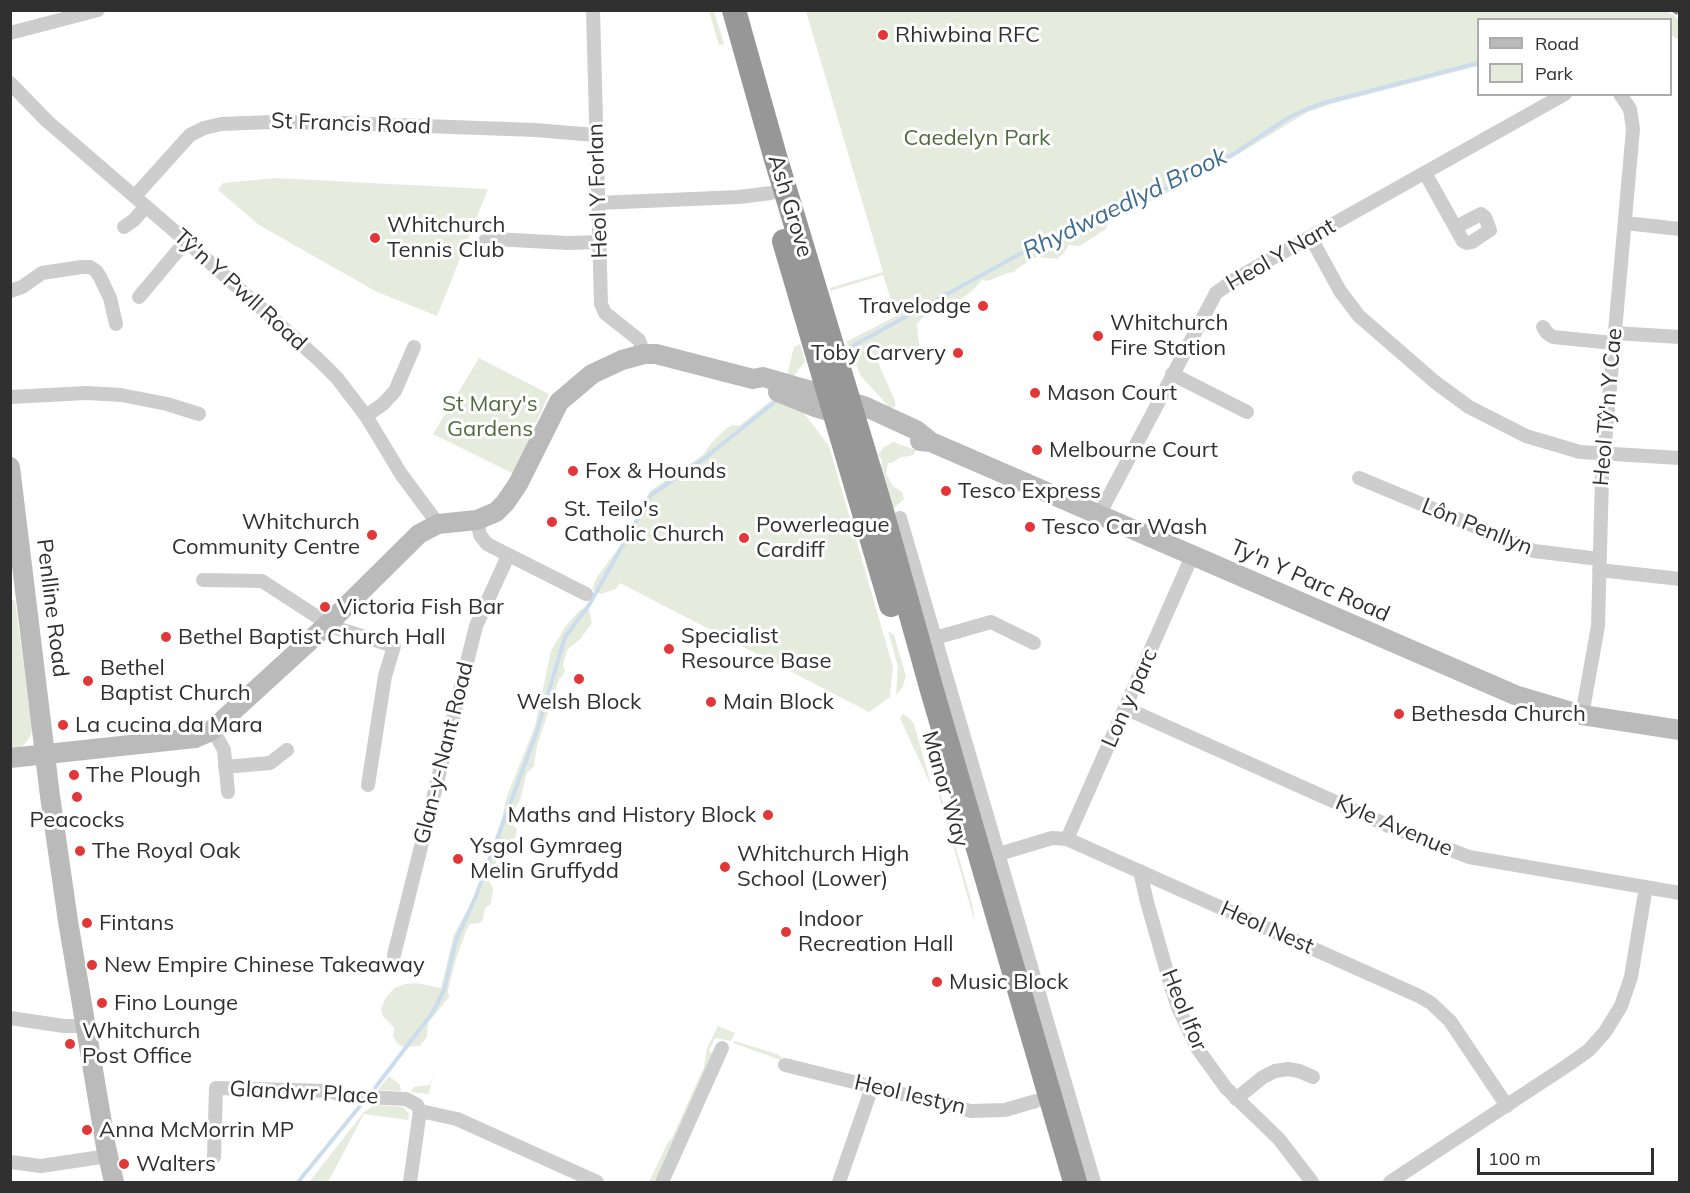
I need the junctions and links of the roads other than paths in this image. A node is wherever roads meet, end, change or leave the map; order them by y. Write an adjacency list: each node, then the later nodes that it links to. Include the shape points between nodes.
1 (98, 10): 5 (street)
2 (593, 10): 9 (street, Heol Y Forlan)
3 (719, 10): 11 (highway, Ash Grove)
4 (734, 10): 33 (highway, Ash Grove)
5 (10, 33)
6 (10, 82): 12 (street, Tŷ'n Y Pwll Road, via 47,121)
7 (1561, 96): 10 (street, Heol Y Nant)
8 (1623, 97): 15 (street, Heol Tŷ'n Y Cae, via 1633,119)
9 (595, 135): 12 (street, St Francis Road, via 342,123 221,124 190,135); 13 (street, Heol Y Forlan)
10 (1425, 173): 17 (street); 19 (street, Heol Y Nant)
11 (771, 193): 13 (street); 33 (highway, Ash Grove, via 800,300)
12 (135, 196): 14 (street, Tŷ'n Y Pwll Road)
13 (598, 203): 22 (street, Heol Y Forlan)
14 (146, 206): 16 (street); 20 (street, Tŷ'n Y Pwll Road)
15 (1625, 223): 18 (street); 28 (street, Heol Tŷ'n Y Cae)
16 (124, 227)
17 (1456, 227)
18 (1680, 229)
19 (1311, 238): 31 (street, Heol Y Nant, via 1216,293); 37 (street, via 1340,291 1359,316 1452,396 1526,436 1581,452)
20 (186, 241): 24 (street); 36 (street, Tŷ'n Y Pwll Road, via 319,360)
21 (485, 242): 22 (street)
22 (600, 242): 30 (street, Heol Y Forlan, via 603,310 639,340)
23 (10, 291): 25 (street, via 42,273 90,267 110,298)
24 (139, 297)
25 (116, 324)
26 (1543, 327): 28 (street, via 1553,337)
27 (1680, 337): 28 (street)
28 (1614, 338): 37 (street, Heol Tŷ'n Y Cae)
29 (414, 347): 36 (street, via 395,391)
30 (644, 354): 33 (street, Ty'n Y Parc Road, via 753,378 760,385 815,407); 43 (street, via 610,364 567,394 554,409 510,497 496,512)
31 (1172, 374): 34 (street); 41 (street, Heol Y Nant)
32 (10, 397): 35 (street, via 121,395)
33 (842, 407): 41 (street, Ty'n Y Parc Road, via 864,406 916,430 931,442); 65 (highway, Manor Way, via 884,516); 77 (highway, Manor Way, via 851,465)
34 (1247, 412)
35 (199, 414)
36 (366, 416): 44 (street, Tŷ'n Y Pwll Road, via 401,475)
37 (1603, 454): 38 (street); 47 (street, Heol Tŷ'n Y Cae)
38 (1680, 458)
39 (10, 467): 59 (street, Penlline Road)
40 (1359, 478): 47 (street, Lôn Penllyn, via 1534,552)
41 (1099, 515): 46 (street, Ty'n Y Parc Road)
42 (900, 518): 52 (street, Manor Way)
43 (477, 520): 44 (street); 45 (street, via 486,544)
44 (438, 524): 51 (street, via 416,537)
45 (508, 556): 50 (street); 69 (street, Glan-y-Nant Road, via 476,626)
46 (1192, 556): 54 (street, Lon y parc); 55 (street, Ty'n Y Parc Road, via 1480,681)
47 (1599, 564): 48 (street, Lôn Penllyn); 55 (street, Heol Tŷ'n Y Cae, via 1598,626)
48 (1680, 579)
49 (203, 580): 51 (street, via 262,581)
50 (586, 594)
51 (328, 624): 57 (street); 62 (street, via 394,646 385,676)
52 (935, 638): 53 (street, via 991,622); 65 (street, Manor Way)
53 (1034, 643)
54 (1125, 708): 64 (street, Lon y parc); 67 (street, Kyle Avenue, via 1389,826 1469,857)
55 (1582, 714): 56 (street, Ty'n Y Parc Road)
56 (1680, 730)
57 (211, 731): 59 (street, via 195,738); 61 (street, via 222,745)
58 (287, 750): 61 (street, via 270,763)
59 (45, 755): 60 (street); 71 (street, Penlline Road)
60 (10, 758)
61 (225, 768): 63 (street)
62 (368, 785)
63 (228, 792)
64 (1067, 839): 65 (street, Heol Nest, via 1052,838); 66 (street, Heol Nest)
65 (989, 856): 89 (highway, Manor Way); 90 (street, Manor Way)
66 (1140, 871): 76 (street, Heol Ifor, via 1178,1007 1210,1069); 78 (street, Heol Nest, via 1431,1003 1450,1021)
67 (1646, 887): 68 (street, Kyle Avenue); 78 (street, via 1631,977 1613,1020 1580,1057)
68 (1680, 893)
69 (394, 956)
70 (10, 1018): 71 (street)
71 (86, 1026): 80 (street, Penlline Road)
72 (722, 1048): 86 (street)
73 (785, 1065): 75 (street, Heol Iestyn)
74 (1313, 1077): 76 (street, via 1288,1069 1275,1071)
75 (872, 1087): 77 (street, Heol Iestyn, via 971,1110 1005,1110); 87 (street)
76 (1236, 1099): 91 (street, Heol Ifor, via 1284,1145)
77 (1036, 1101): 88 (highway, Manor Way)
78 (1507, 1106): 92 (street)
79 (420, 1111): 81 (street, Glandwr Place, via 406,1099 343,1096 330,1091 216,1088); 84 (street); 85 (street, via 457,1119)
80 (108, 1156): 82 (street, via 41,1166); 83 (street, Penlline Road)
81 (214, 1157)
82 (10, 1162)
83 (114, 1182)
84 (410, 1182)
85 (597, 1182)
86 (662, 1182)
87 (839, 1182)
88 (1060, 1182)
89 (1075, 1182)
90 (1094, 1182)
91 (1312, 1182)
92 (1390, 1182)

